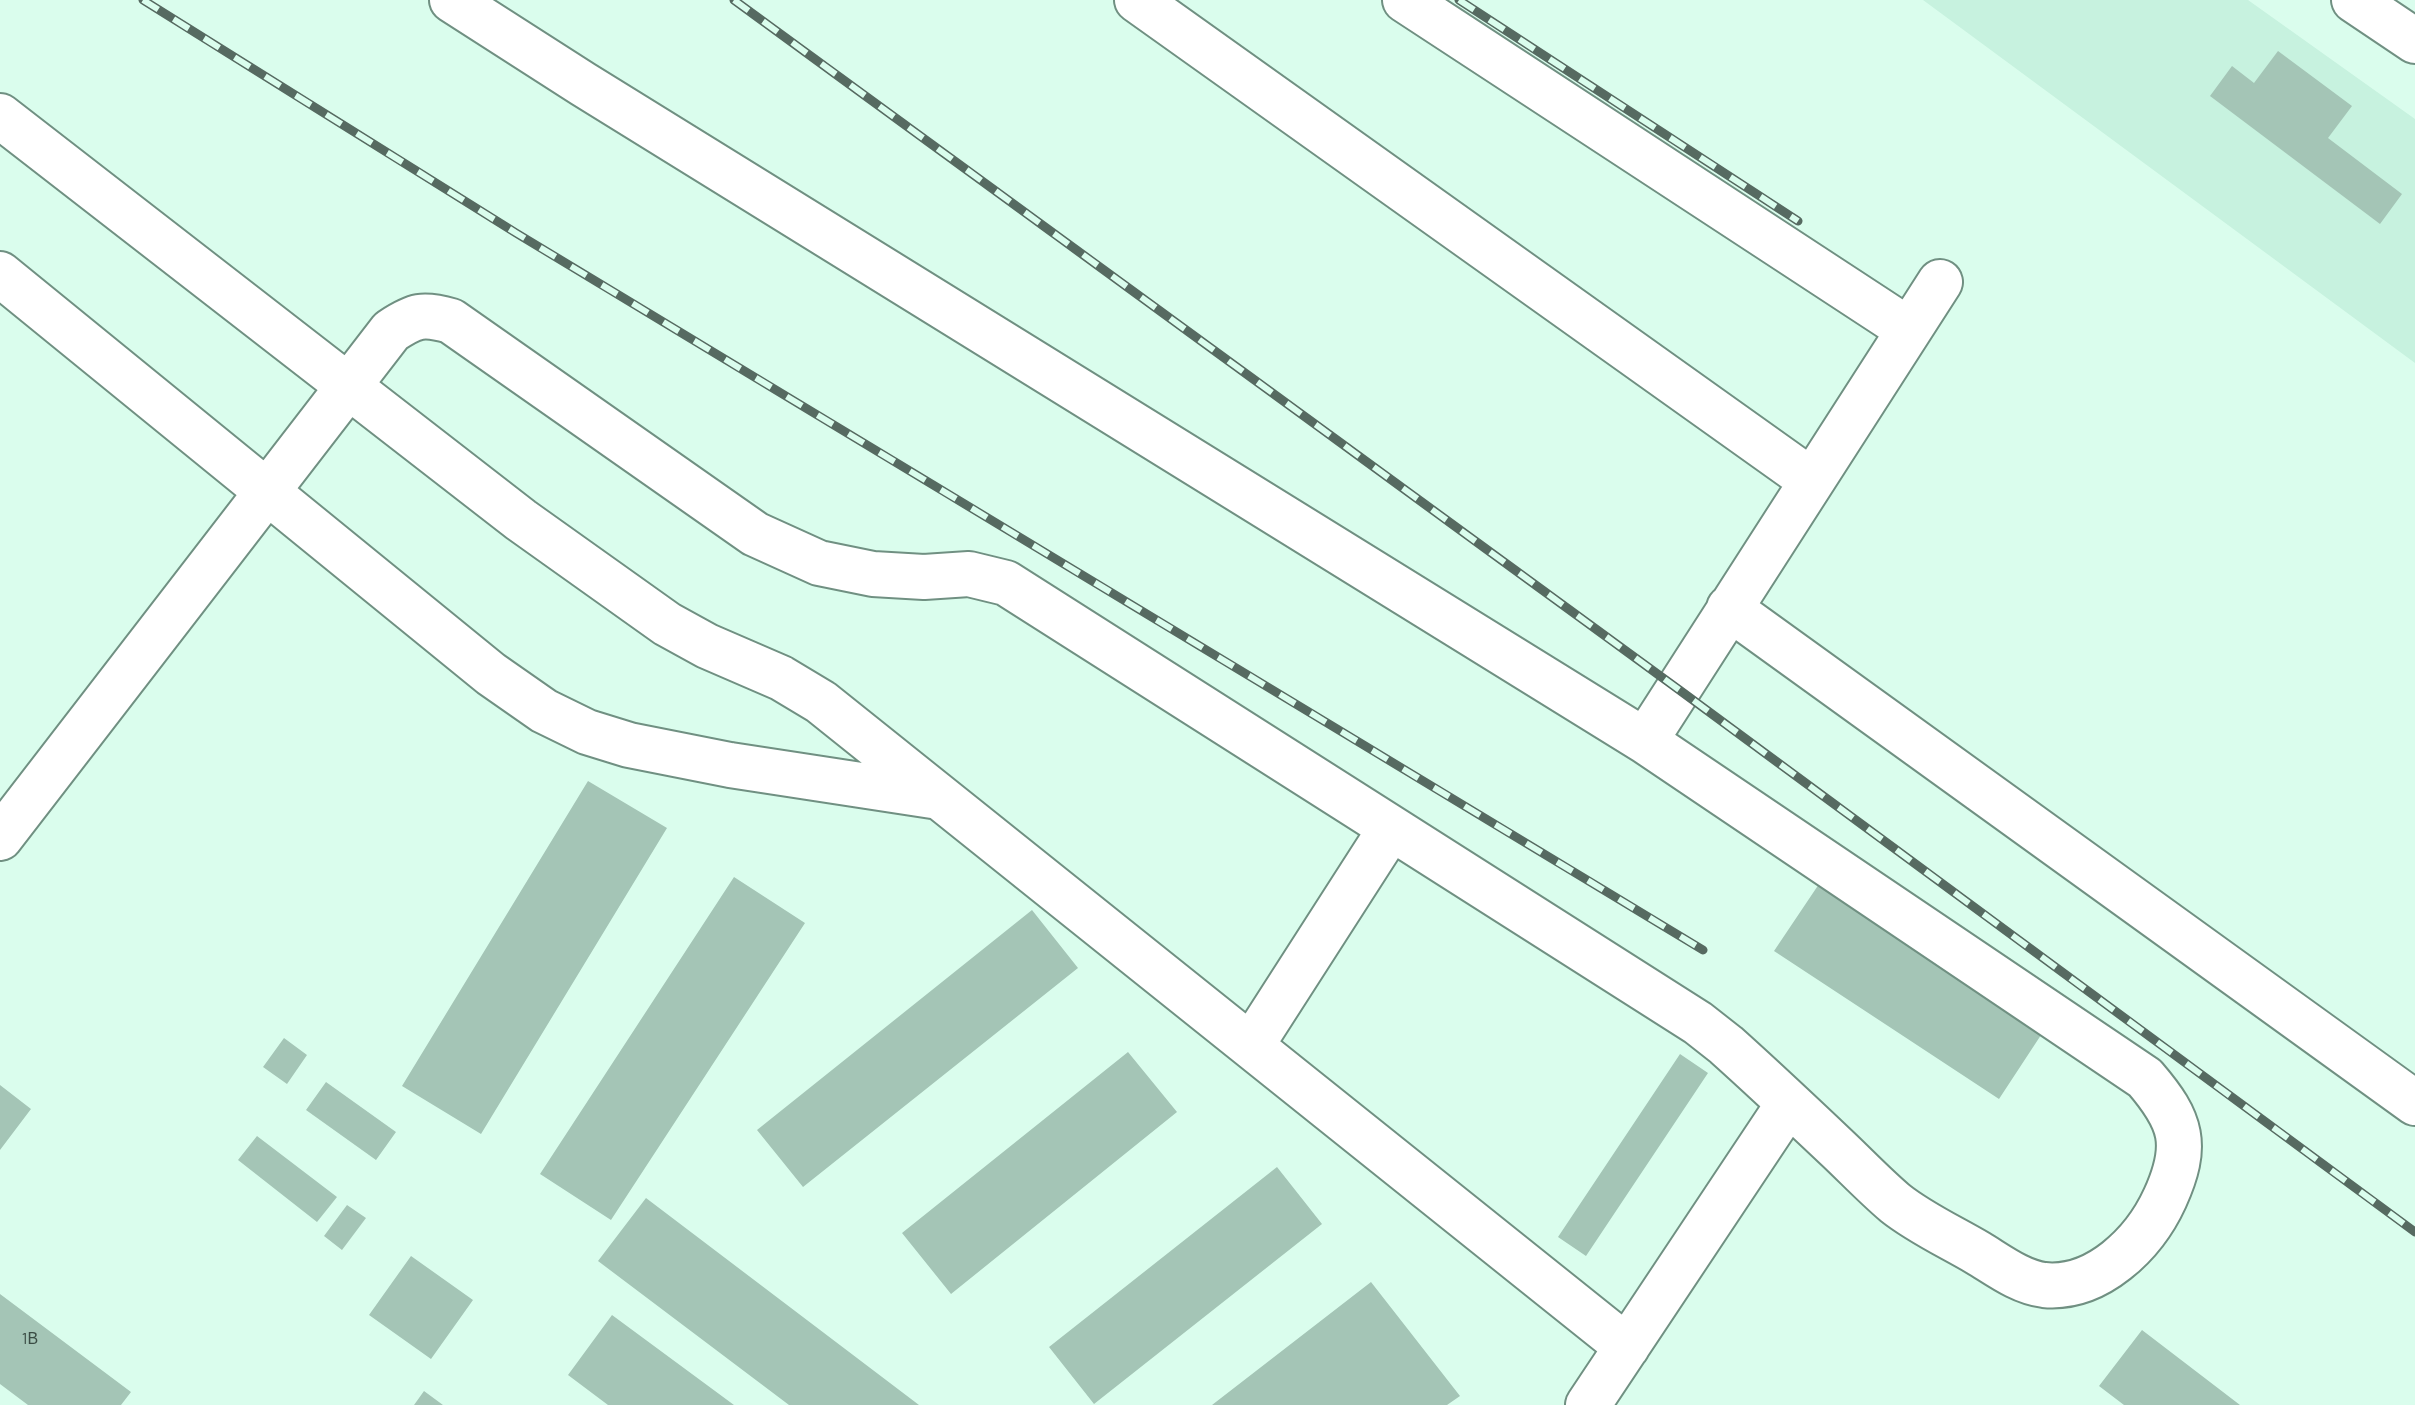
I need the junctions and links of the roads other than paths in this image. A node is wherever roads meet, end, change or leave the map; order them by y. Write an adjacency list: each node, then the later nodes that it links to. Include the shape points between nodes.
1 (452, 0): 14 (lane)
2 (1137, 0): 11 (lane)
3 (1405, 0): 9 (lane)
4 (2354, 0): 5 (lane)
5 (2415, 41)
6 (0, 116): 10 (lane)
7 (0, 274): 12 (lane)
8 (1940, 282): 9 (lane)
9 (1909, 330): 11 (lane)
10 (348, 386): 12 (lane); 15 (lane, via 667,624 821,702); 16 (lane, via 391,331 409,319 429,314 451,321 755,534 819,563 859,571 924,577 969,574 1006,583)
11 (1812, 481): 13 (lane)
12 (267, 492): 15 (lane, via 491,674 544,711 587,732 730,765); 17 (lane)
13 (1729, 608): 14 (lane); 20 (lane)
14 (1645, 741): 19 (lane, via 2145,1078 2167,1102 2180,1148 2163,1203 2120,1258 2096,1275 2070,1284 2043,1285 2018,1277 1897,1204)
15 (941, 798): 18 (lane)
16 (1391, 828): 18 (lane); 19 (lane, via 1698,1023)
17 (0, 838)
18 (1251, 1046): 21 (lane)
19 (1789, 1103): 21 (lane)
20 (2415, 1103)
21 (1627, 1347): 22 (lane)
22 (1588, 1405)

